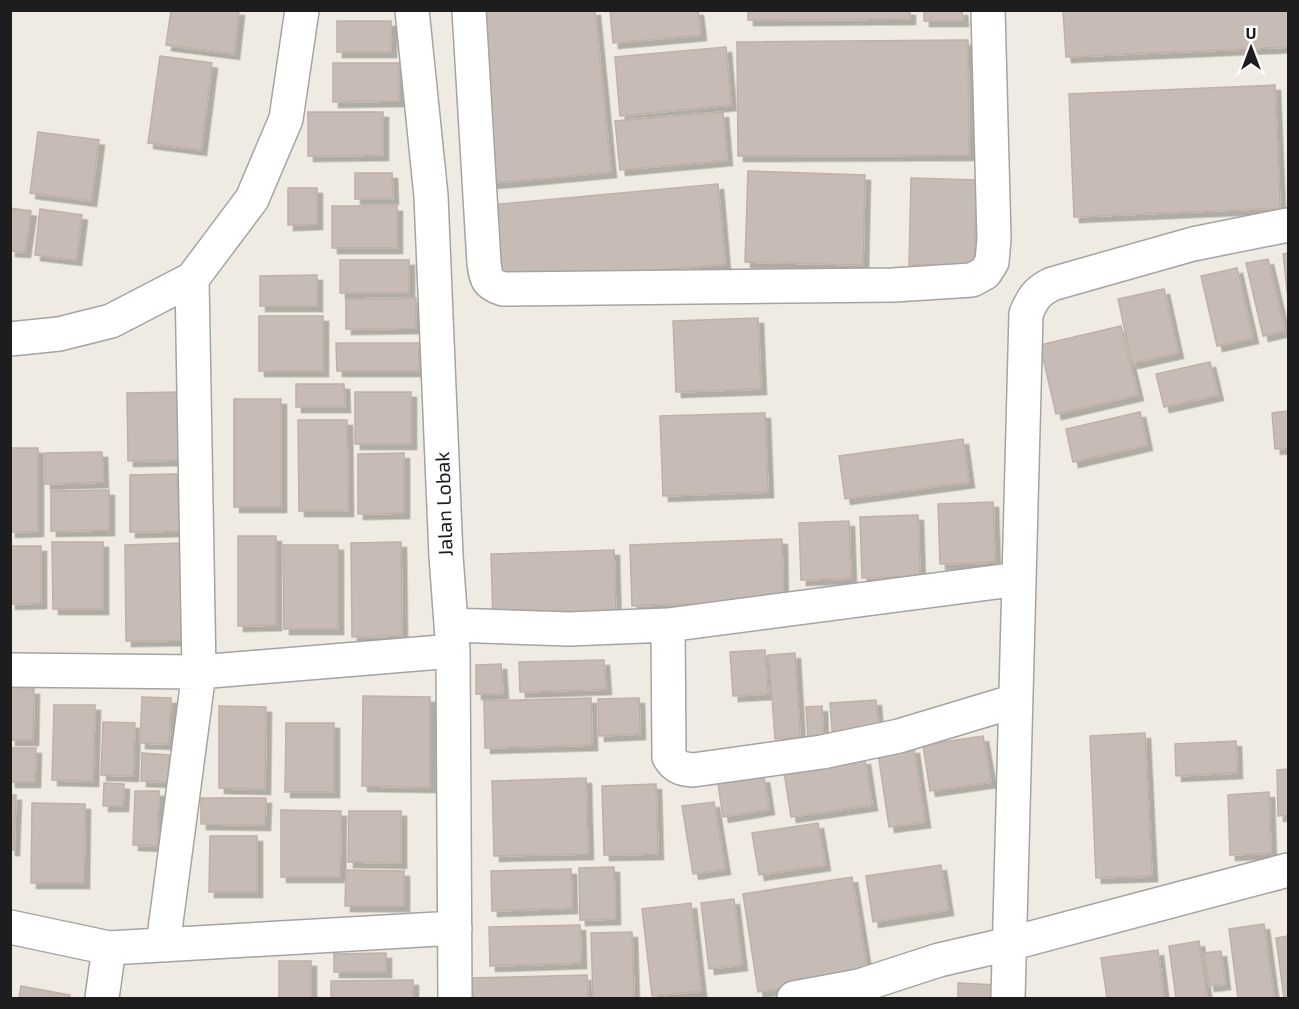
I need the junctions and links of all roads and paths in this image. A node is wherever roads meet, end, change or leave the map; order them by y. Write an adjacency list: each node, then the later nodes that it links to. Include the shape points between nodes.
1 (302, 10): 6 (street, via 286,119 252,199)
2 (412, 10): 10 (street, Jalan Lobak, via 431,196)
3 (469, 10): 4 (street, via 484,263 486,278 502,289 893,285 972,280 985,273 992,262 994,239)
4 (988, 10)
5 (1288, 225): 8 (street, via 1193,244 1052,284 1031,299 1026,314 1024,353)
6 (192, 279): 7 (street, via 111,321 59,334); 12 (street)
7 (10, 339)
8 (1018, 579): 9 (street); 13 (street)
9 (668, 625): 10 (street); 13 (street, via 669,757 683,769 822,752 899,736)
10 (452, 638): 12 (street); 16 (street, Jalan Lobak)
11 (10, 670): 12 (street)
12 (199, 672): 18 (street)
13 (1015, 702): 17 (street)
14 (1288, 870): 17 (street)
15 (10, 927): 19 (street)
16 (455, 928): 18 (street); 21 (street, Jalan Lobak)
17 (1009, 944): 22 (street, via 939,960 859,986); 23 (street)
18 (163, 945): 19 (street)
19 (109, 948): 20 (street)
20 (102, 999)
21 (455, 999)
22 (794, 999)
23 (1008, 999)

